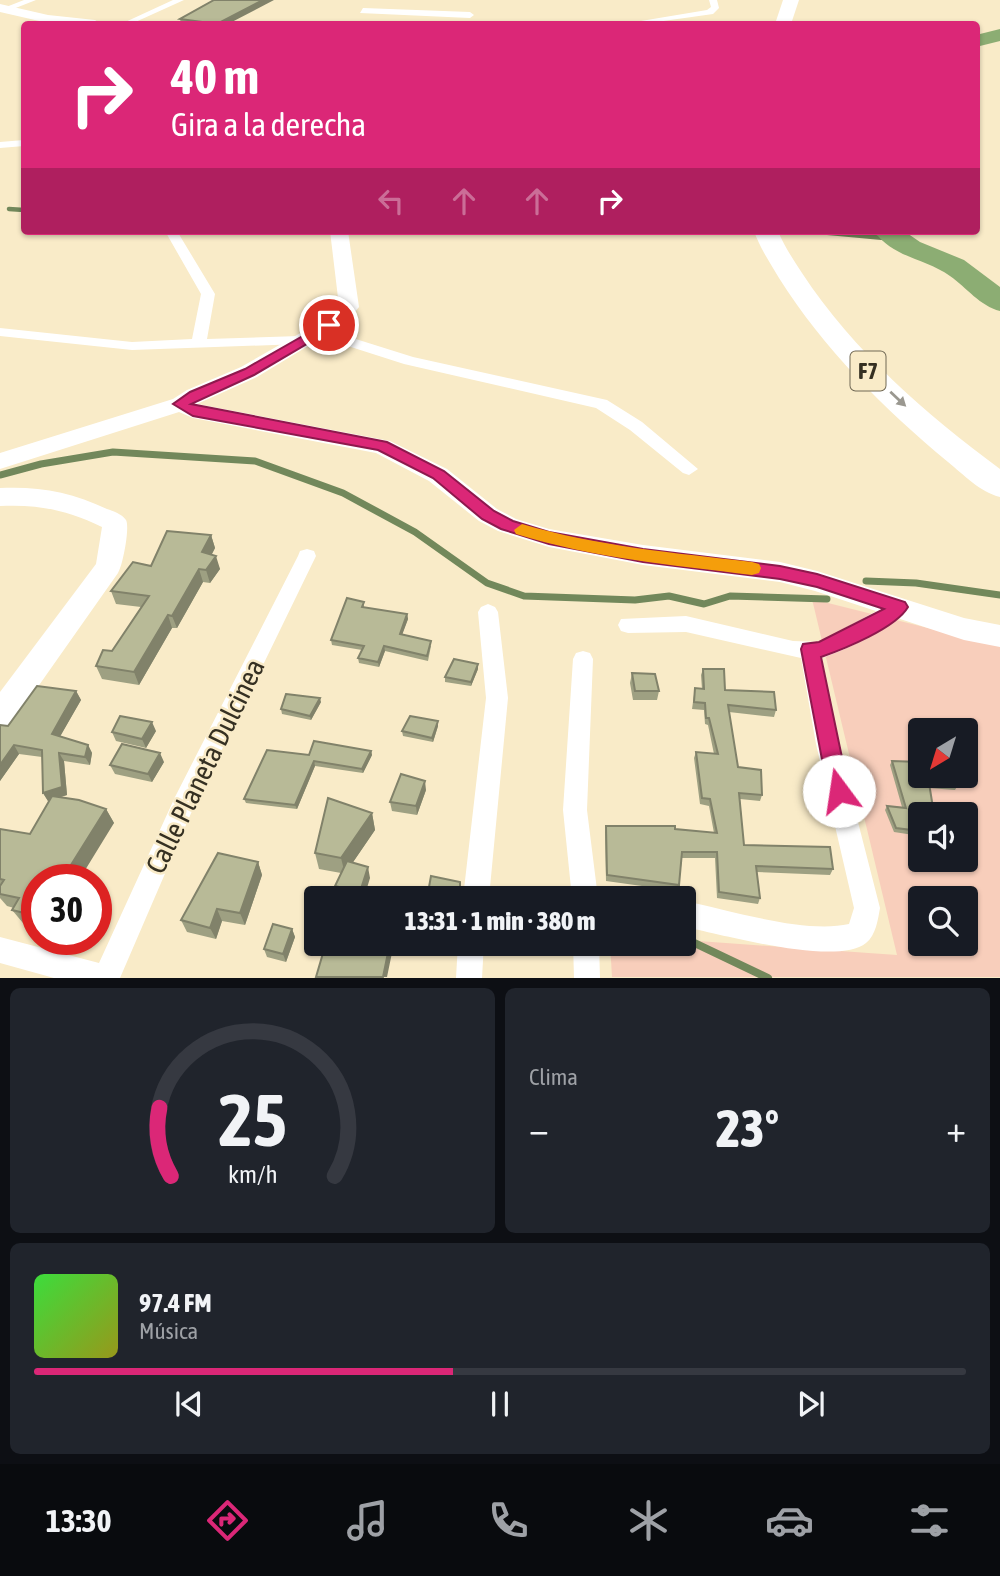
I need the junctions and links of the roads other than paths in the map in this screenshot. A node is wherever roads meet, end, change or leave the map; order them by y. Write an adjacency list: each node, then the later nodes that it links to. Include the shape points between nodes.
1 (32, 0): 7 (street)
2 (159, 0): 6 (street)
3 (713, 0): 12 (street, via 715,8 710,12)
4 (791, 0): 13 (highway)
5 (808, 0): 14 (highway)
6 (176, 3): 11 (street)
7 (3, 9): 10 (street)
8 (363, 10): 9 (street)
9 (470, 16)
10 (67, 21)
11 (132, 21)
12 (648, 21)
13 (784, 21)
14 (801, 21)
15 (21, 143): 16 (street)
16 (0, 145)
17 (173, 235): 23 (street, via 208,294)
18 (340, 235): 22 (street, via 349,307 340,319)
19 (767, 235): 28 (highway, F7, one-way to 28, via 811,305 866,369)
20 (791, 235): 25 (highway, F7, via 840,311 897,371)
21 (0, 332): 23 (street, via 132,346)
22 (300, 340): 23 (street); 24 (street, via 250,372); 27 (street, via 327,334 409,361 601,404)
23 (200, 342)
24 (181, 404): 26 (street); 31 (street, via 193,411 382,446 438,475 488,515 549,538 780,572)
25 (1000, 457)
26 (0, 461)
27 (689, 469)
28 (1000, 486)
29 (0, 497): 37 (street, via 54,498 115,523 109,566)
30 (307, 556): 45 (street, Calle Planeta Dulcinea, via 183,805)
31 (899, 607): 34 (street); 35 (street, via 821,650)
32 (488, 612): 39 (street, via 497,698)
33 (628, 625): 35 (street, via 686,624)
34 (1000, 636)
35 (810, 649): 41 (street, via 866,918 857,935 845,939 804,937)
36 (583, 659): 40 (street, via 575,810)
37 (8, 693): 38 (street)
38 (0, 716)
39 (477, 886)
40 (589, 886)
41 (696, 916)
42 (0, 950): 45 (street)
43 (470, 956): 46 (street)
44 (586, 956): 47 (street)
45 (106, 978)
46 (469, 978)
47 (587, 978)

